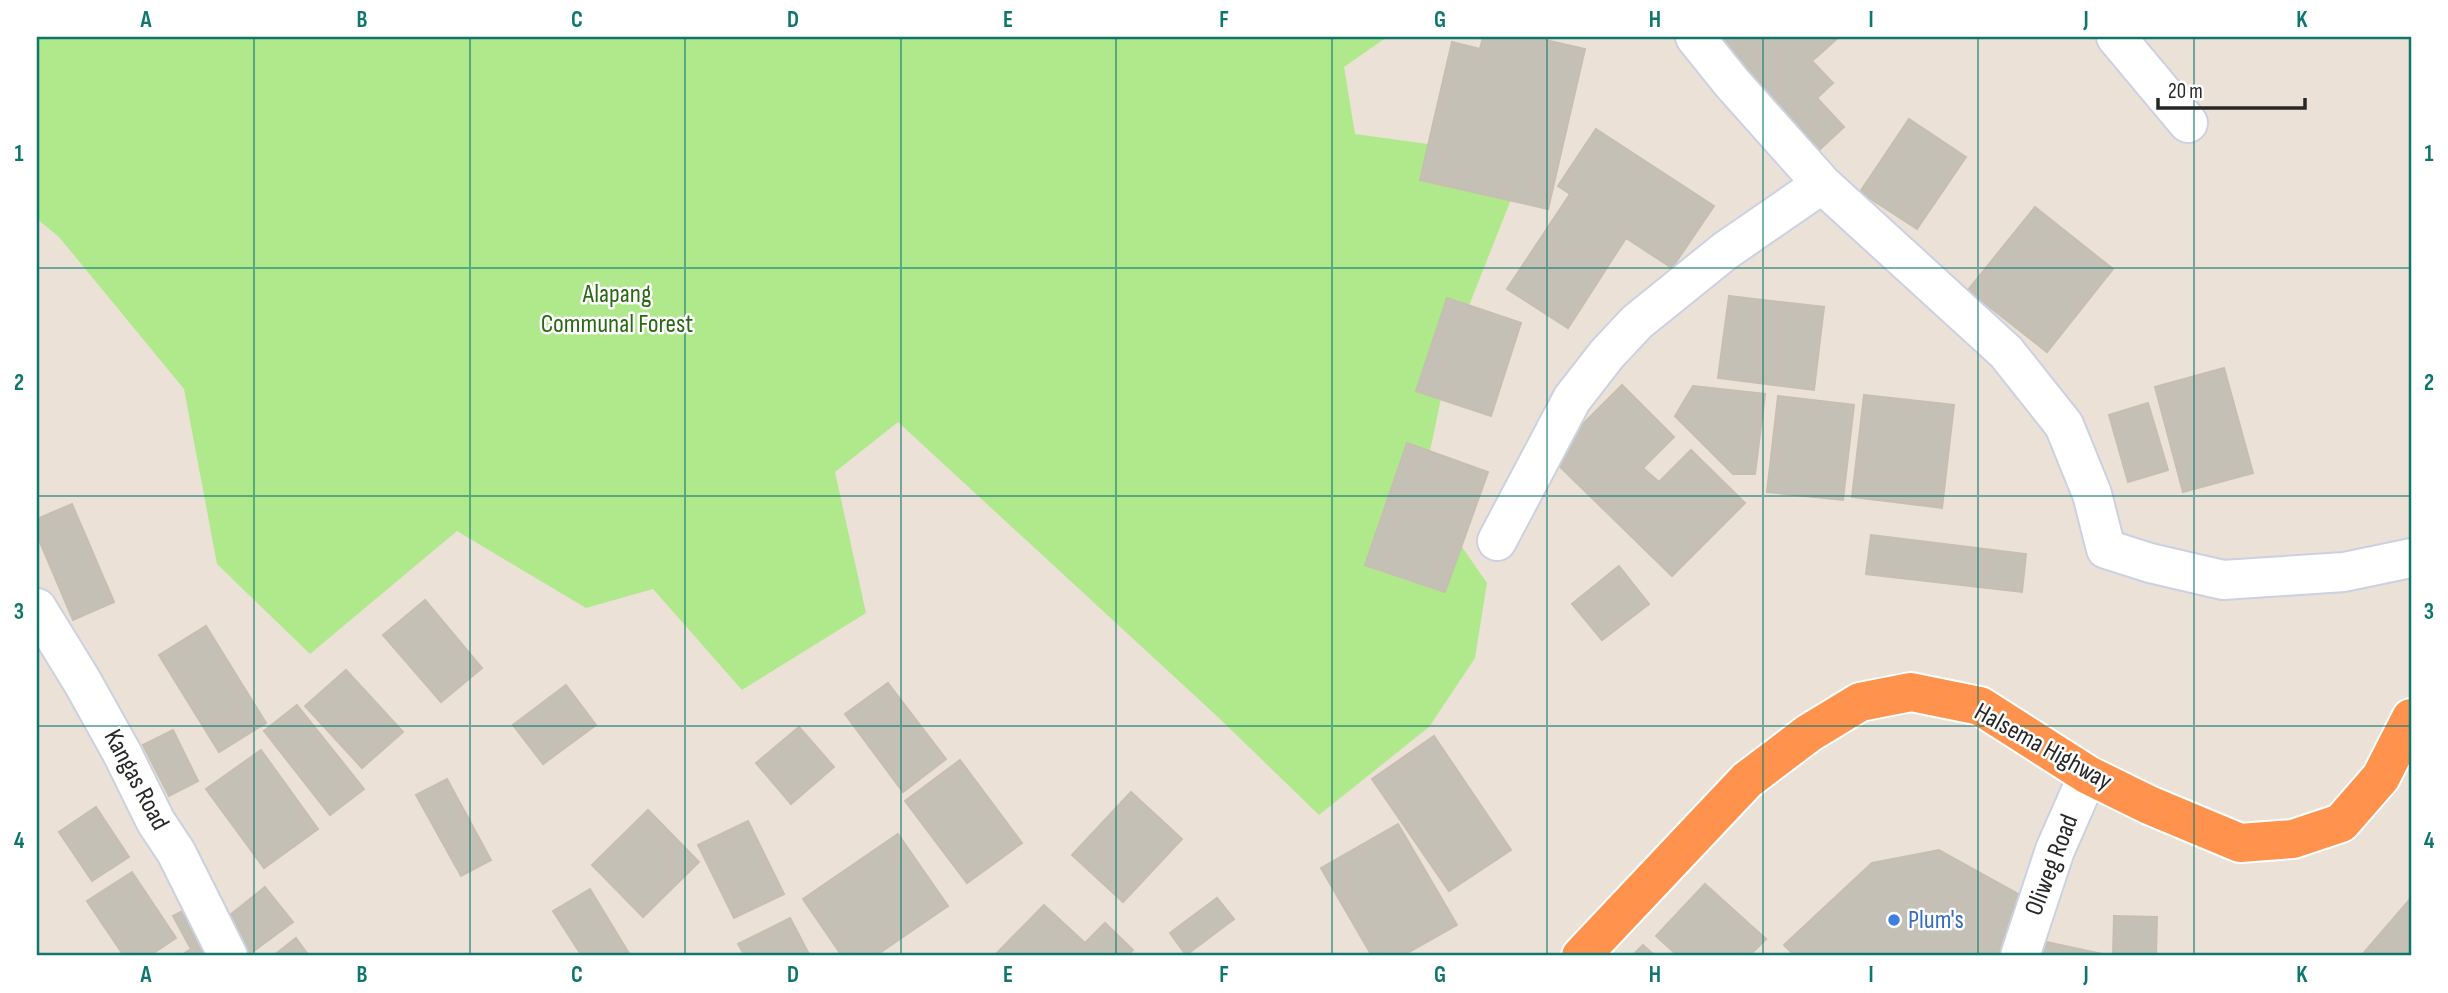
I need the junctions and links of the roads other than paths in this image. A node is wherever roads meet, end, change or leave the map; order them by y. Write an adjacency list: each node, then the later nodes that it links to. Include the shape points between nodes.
1 (1695, 37): 4 (street)
2 (2116, 37): 3 (street)
3 (2188, 123)
4 (1822, 184): 5 (street, via 1725,251 1637,322 1607,354 1572,399); 6 (street, via 2006,352 2064,425 2092,494 2106,549 2223,580 2344,572)
5 (1497, 541)
6 (2411, 558)
7 (37, 608): 10 (street, Kangas Road, via 122,753)
8 (2411, 718): 9 (highway, Halsema Highway, via 2381,777 2341,823 2293,839 2240,843)
9 (2088, 775): 11 (highway, Halsema Highway, via 1980,706 1911,692 1860,702 1747,780); 12 (street, Oliweg Road, via 2055,850)
10 (229, 956)
11 (1581, 956)
12 (2020, 956)

